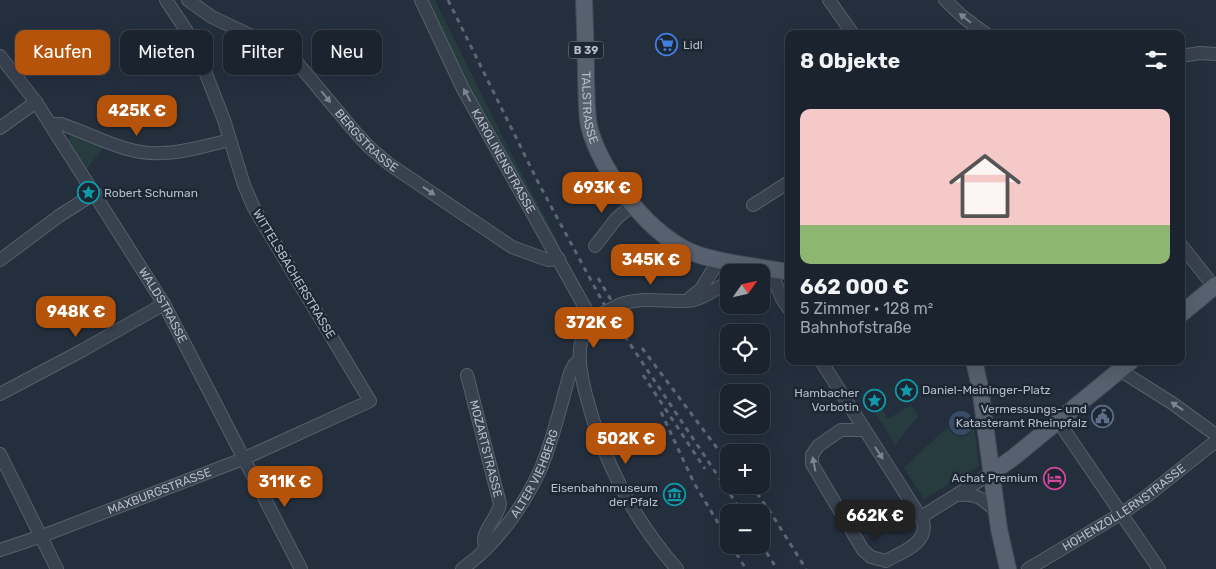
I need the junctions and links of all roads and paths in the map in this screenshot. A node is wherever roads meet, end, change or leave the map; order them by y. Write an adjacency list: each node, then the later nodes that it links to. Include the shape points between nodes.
1 (166, 0): 15 (street, WITTELSBACHERSTRASSE, via 191,39)
2 (188, 0): 22 (street, BERGSTRASSE, one-way to 22, via 212,17 275,47 294,60 356,133 389,164 512,247 548,260)
3 (422, 0): 22 (street, KAROLINENSTRASSE, one-way to 3, via 463,88)
4 (584, 0): 18 (main road, TALSTRASSE / B 39, via 589,126 606,166)
5 (829, 0): 7 (street)
6 (945, 0): 8 (street, one-way to 6)
7 (850, 30)
8 (981, 30)
9 (1216, 54): 10 (street)
10 (1185, 55)
11 (0, 56): 12 (street, WALDSTRASSE)
12 (36, 102): 13 (street, WALDSTRASSE); 14 (street)
13 (50, 124): 15 (street, via 61,124 123,148 149,153 184,151); 17 (street, WALDSTRASSE)
14 (0, 128)
15 (230, 140): 43 (street, WITTELSBACHERSTRASSE, via 254,208)
16 (785, 185): 19 (street)
17 (95, 193): 23 (street); 34 (street, WALDSTRASSE)
18 (633, 204): 20 (street, via 616,219); 24 (main road, B 39, via 665,237 698,255)
19 (753, 205)
20 (595, 246)
21 (1185, 250): 31 (street)
22 (559, 259): 36 (street, KAROLINENSTRASSE)
23 (0, 260)
24 (719, 260): 25 (street); 26 (main road, B 39); 32 (street, via 701,289)
25 (721, 264)
26 (733, 264)
27 (785, 272): 28 (main road, B 39)
28 (770, 273)
29 (770, 280): 33 (street)
30 (720, 287): 32 (street, via 699,299)
31 (1215, 287): 35 (main road)
32 (684, 301): 36 (street, bridge, via 639,300 619,305)
33 (785, 302)
34 (164, 304): 42 (street); 49 (street, WALDSTRASSE)
35 (1185, 311)
36 (595, 318): 37 (street, via 585,331)
37 (578, 360): 56 (street, ALTER VIEHBERG, via 570,373 540,468 519,507); 61 (street, via 590,411 618,482 638,516)
38 (823, 365): 45 (street)
39 (975, 365): 50 (main road)
40 (1126, 366): 44 (main road); 46 (street, one-way to 40)
41 (468, 375): 56 (street, MOZARTSTRASSE, via 500,504 496,517 484,534)
42 (0, 394)
43 (370, 401): 49 (street, MAXBURGSTRASSE)
44 (1058, 422): 50 (main road); 53 (street)
45 (864, 430): 54 (street, one-way to 54); 54 (street, one-way to 45, via 924,530 915,544 886,561 867,554 813,469 812,455 818,446 841,430)
46 (1216, 435)
47 (1216, 441): 53 (street, HOHENZOLLERNSTRASSE)
48 (0, 454): 55 (street)
49 (244, 459): 55 (street, MAXBURGSTRASSE); 59 (street, WALDSTRASSE)
50 (990, 474): 51 (street); 52 (main road)
51 (957, 495): 52 (street, via 976,496); 54 (street)
52 (997, 512): 62 (main road)
53 (1122, 513): 63 (street, HOHENZOLLERNSTRASSE); 64 (street)
54 (921, 517)
55 (42, 536): 57 (street, MAXBURGSTRASSE); 58 (street)
56 (486, 549): 60 (street, ALTER VIEHBERG)
57 (0, 550)
58 (57, 569)
59 (302, 569)
60 (462, 569)
61 (677, 569)
62 (1008, 569)
63 (1028, 569)
64 (1159, 569)

